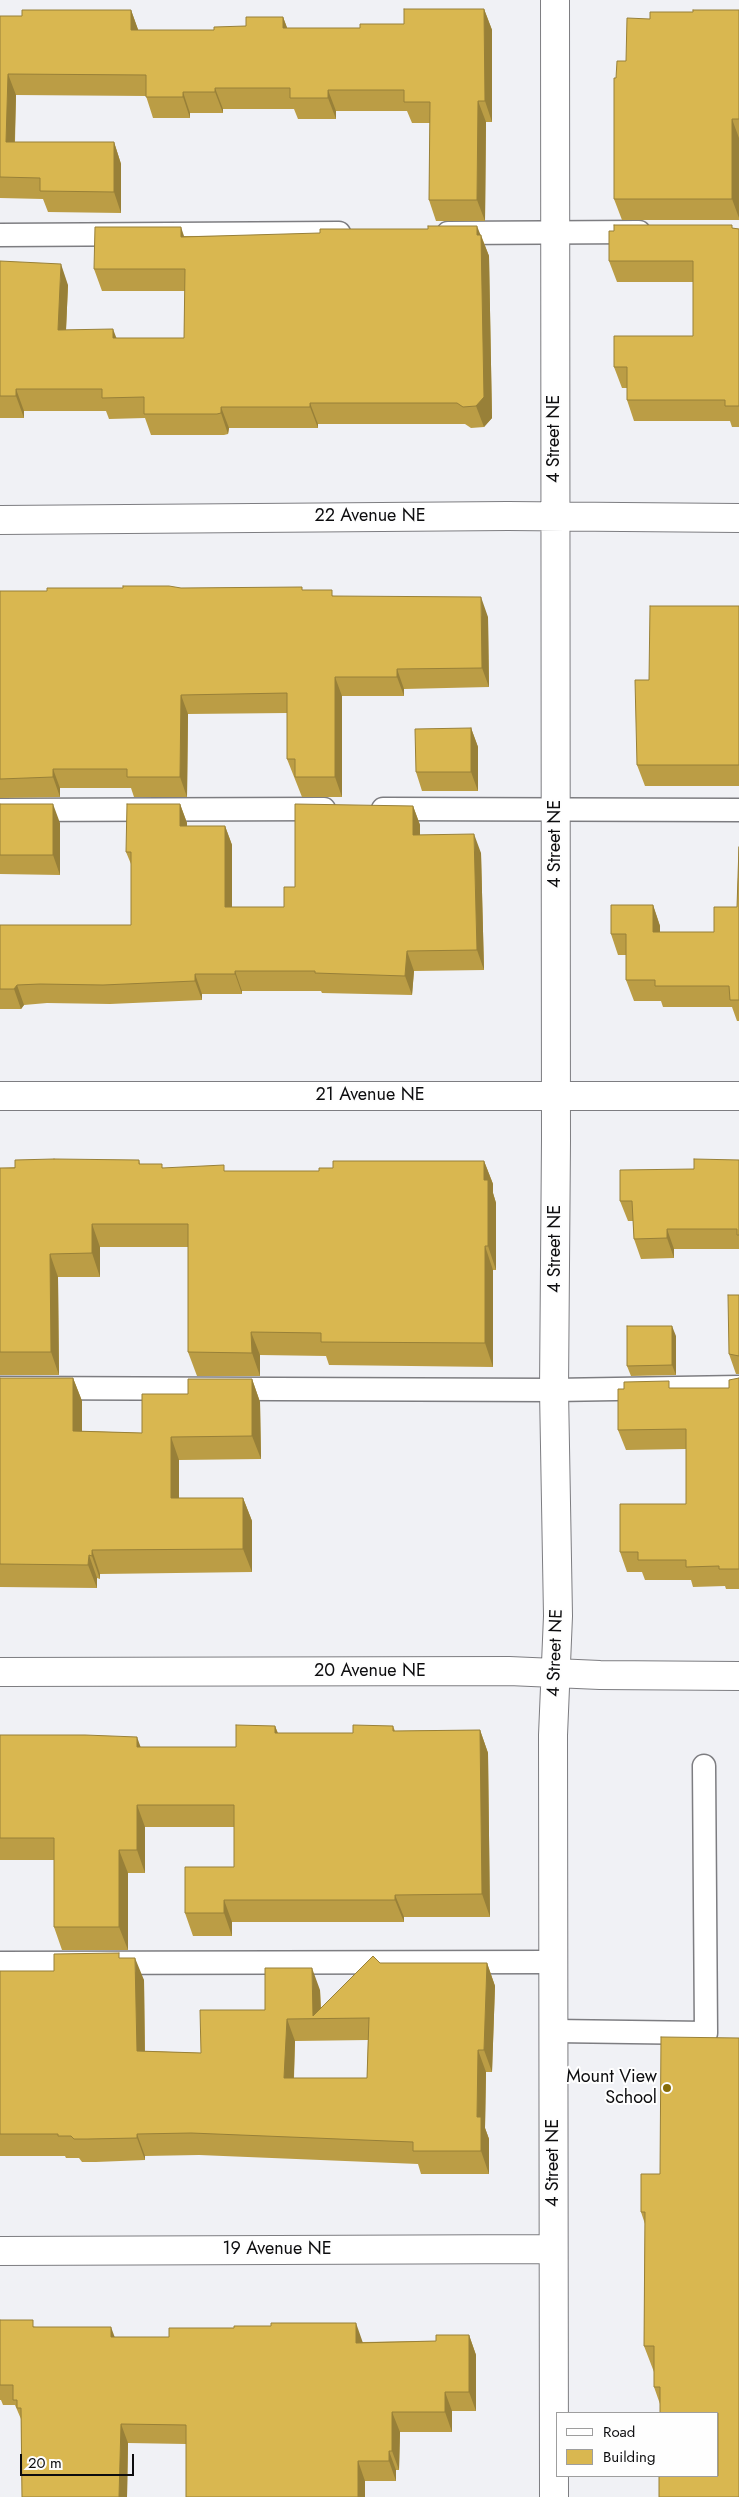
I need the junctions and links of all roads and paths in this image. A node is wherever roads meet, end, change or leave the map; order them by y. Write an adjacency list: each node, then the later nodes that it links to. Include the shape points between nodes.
1 (555, 0): 2 (street, 4 Street NE)
2 (555, 232): 3 (lane); 5 (lane); 7 (street, 4 Street NE)
3 (662, 232)
4 (364, 233): 6 (lane)
5 (423, 233)
6 (0, 235)
7 (555, 516): 8 (street, 22 Avenue NE); 9 (street, 22 Avenue NE); 11 (street, 4 Street NE)
8 (739, 518)
9 (0, 520)
10 (0, 810): 11 (lane)
11 (556, 810): 12 (lane); 14 (street, 4 Street NE)
12 (739, 810)
13 (0, 1096): 14 (street, 21 Avenue NE)
14 (556, 1096): 15 (street, 21 Avenue NE); 18 (street, 4 Street NE)
15 (739, 1096)
16 (739, 1387): 18 (lane)
17 (0, 1388): 18 (lane)
18 (554, 1390): 20 (street, 4 Street NE)
19 (0, 1672): 20 (street, 20 Avenue NE)
20 (556, 1673): 21 (street, 20 Avenue NE); 23 (street, 4 Street NE, via 553,1735)
21 (739, 1676)
22 (704, 1766): 25 (lane, via 706,2033)
23 (554, 1962): 24 (lane); 25 (street, 4 Street NE)
24 (0, 1963)
25 (554, 2031): 26 (street, 4 Street NE)
26 (553, 2249): 27 (street, 19 Avenue NE); 28 (street, 4 Street NE)
27 (0, 2251)
28 (554, 2497)

